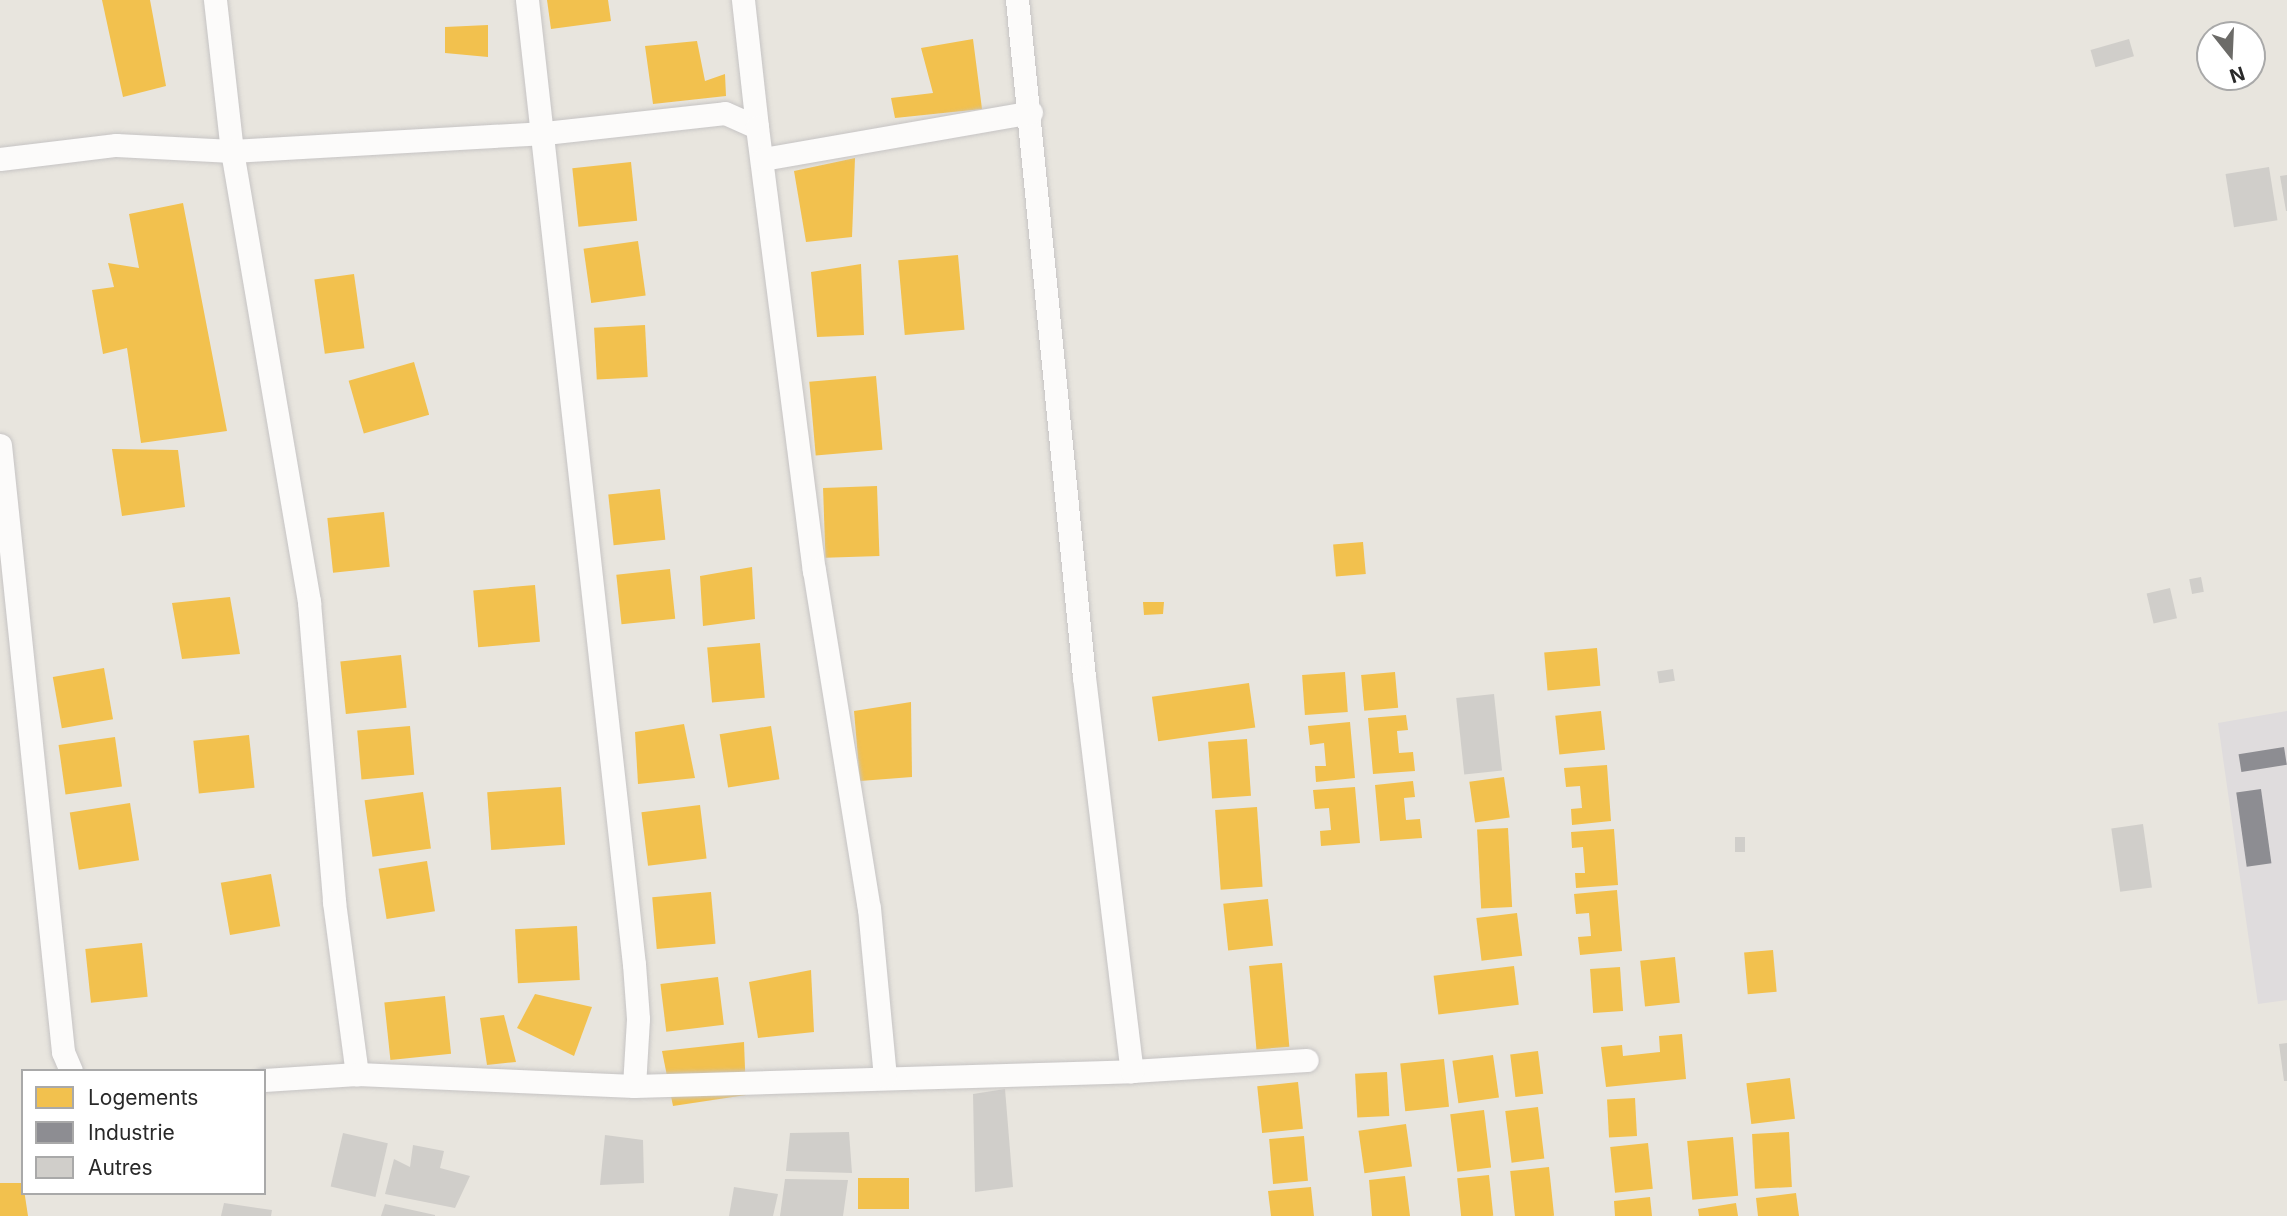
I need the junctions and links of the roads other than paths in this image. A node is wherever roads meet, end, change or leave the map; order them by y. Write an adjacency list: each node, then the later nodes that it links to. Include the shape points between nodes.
1 (215, 0): 8 (street)
2 (527, 0): 7 (street)
3 (743, 0): 6 (street)
4 (1017, 0): 5 (street)
5 (1031, 112): 10 (street); 14 (street, via 1084,677)
6 (757, 127): 7 (street, via 726,113); 10 (street)
7 (545, 132): 8 (street); 18 (street, via 634,964 638,1019)
8 (232, 151): 9 (street, via 116,145); 15 (street, via 309,602 334,902)
9 (0, 159)
10 (763, 159): 16 (street, via 814,570 869,908)
11 (0, 445): 13 (street, via 63,1052)
12 (1307, 1060): 14 (street)
13 (70, 1069)
14 (1132, 1071): 16 (street)
15 (357, 1074): 17 (street); 18 (street)
16 (885, 1076): 18 (street)
17 (266, 1080)
18 (634, 1086)

